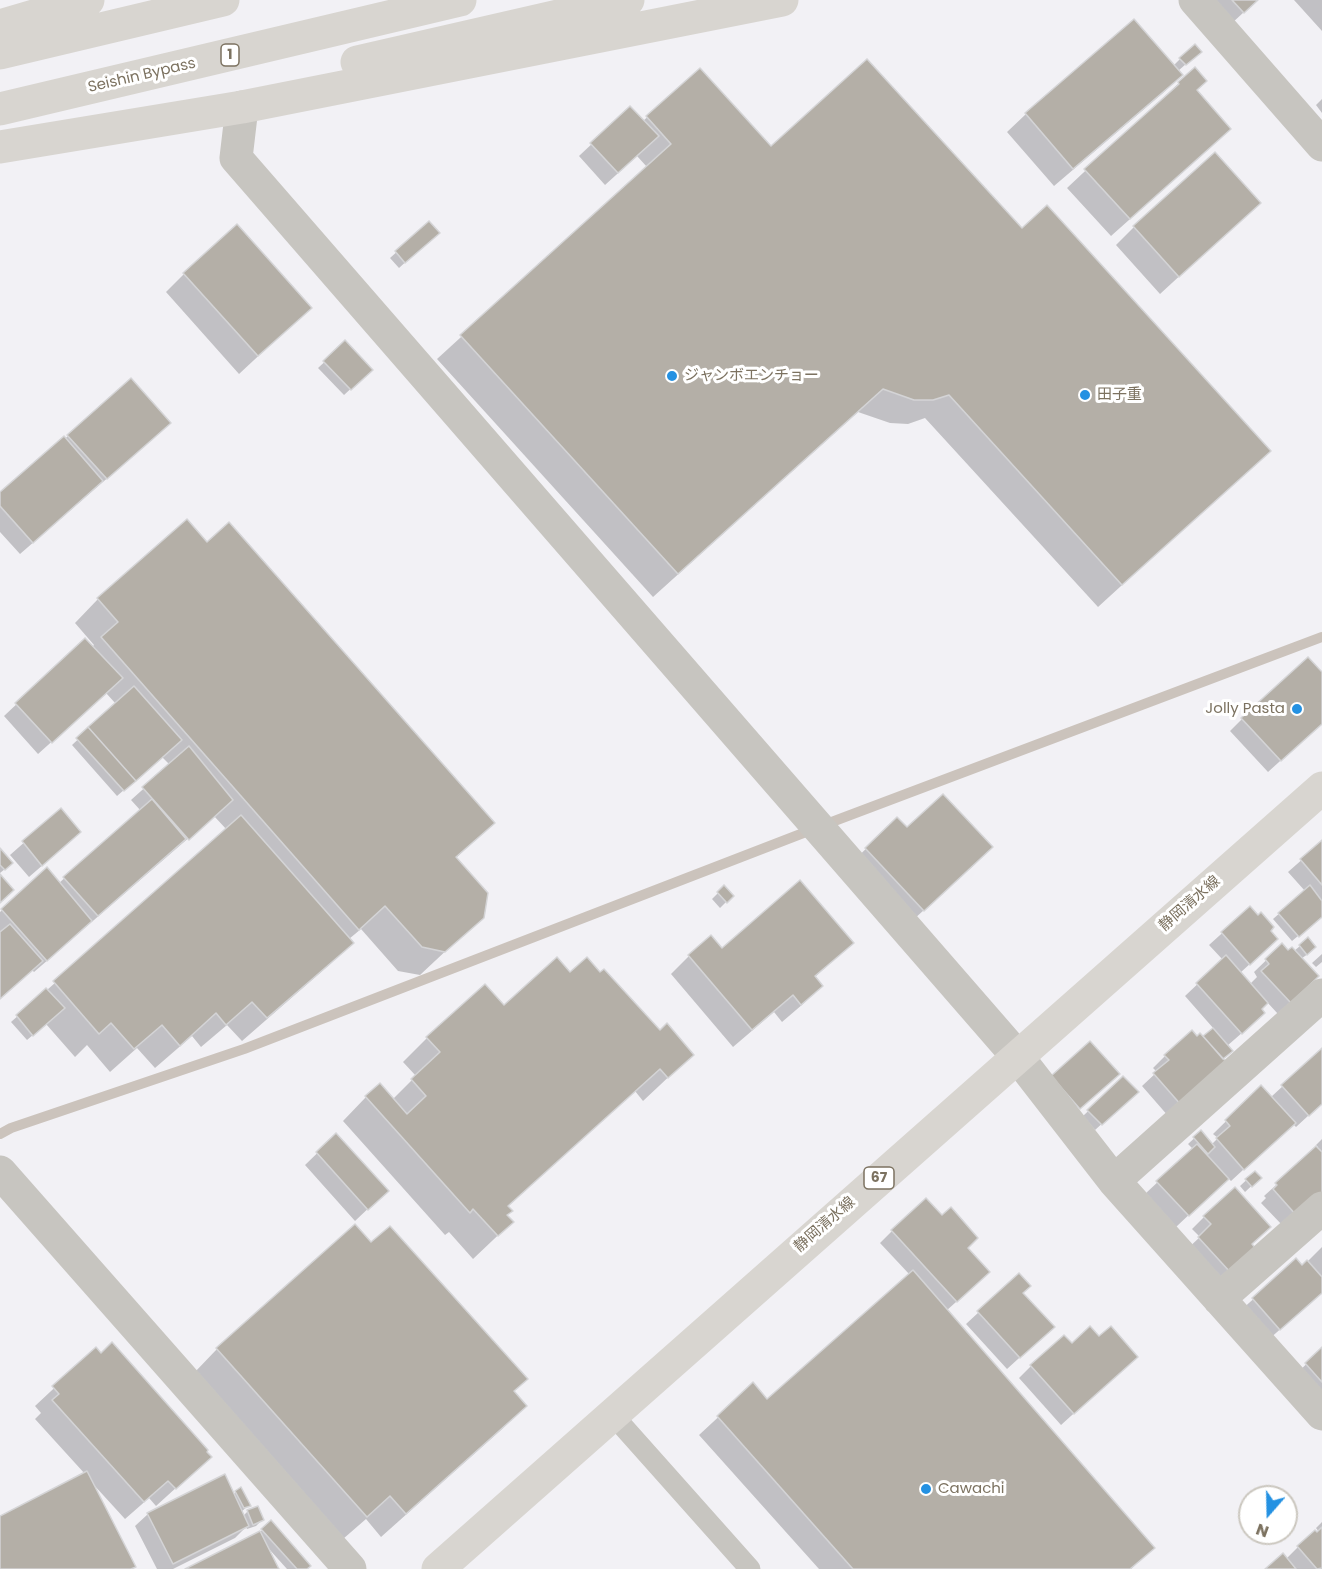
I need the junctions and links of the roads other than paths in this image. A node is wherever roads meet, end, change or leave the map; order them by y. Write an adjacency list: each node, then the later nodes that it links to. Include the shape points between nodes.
1 (37, 0): 8 (main road)
2 (88, 0): 9 (main road)
3 (223, 0): 10 (main road)
4 (460, 0): 12 (main road, Seishin Bypass / 1)
5 (628, 0): 13 (main road, via 290,77)
6 (782, 0): 11 (main road)
7 (1195, 0): 14 (street)
8 (0, 15)
9 (0, 26)
10 (0, 53)
11 (242, 107): 15 (main road); 18 (street, via 236,158)
12 (0, 109)
13 (0, 128)
14 (1322, 145)
15 (0, 147)
16 (1322, 788): 18 (main road, 静岡清水線 / 67)
17 (1322, 994): 20 (street)
18 (1017, 1056): 20 (street); 23 (main road, 静岡清水線 / 67)
19 (0, 1172): 25 (street)
20 (1114, 1181): 22 (street)
21 (1322, 1208): 22 (street)
22 (1219, 1299): 24 (street)
23 (612, 1414): 26 (main road, 静岡清水線 / 67); 27 (lane)
24 (1322, 1414)
25 (350, 1569)
26 (438, 1569)
27 (750, 1569)

